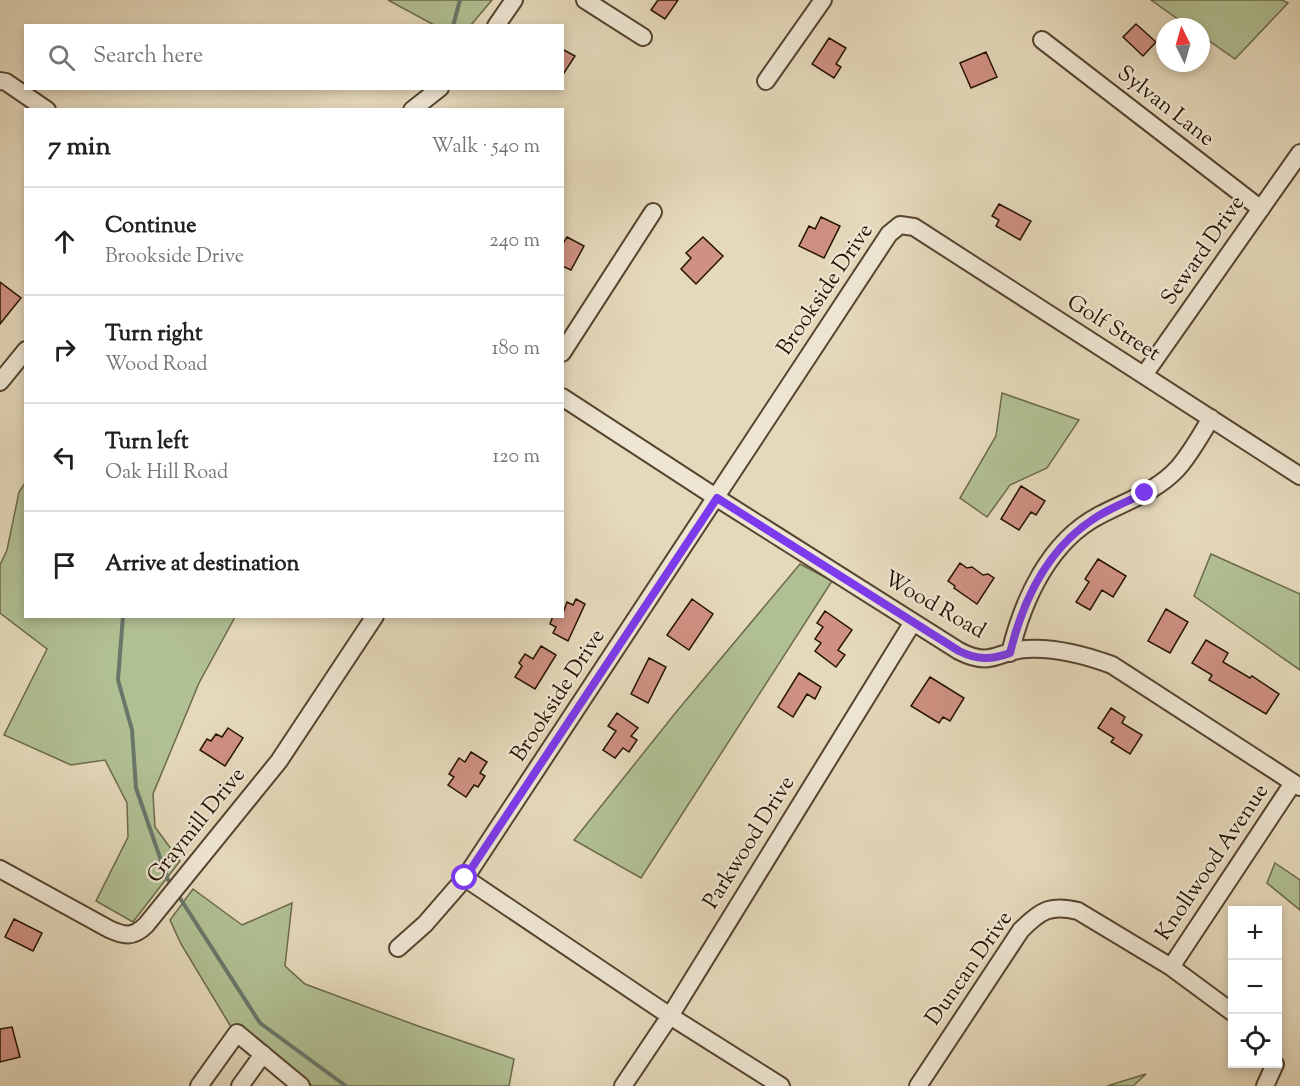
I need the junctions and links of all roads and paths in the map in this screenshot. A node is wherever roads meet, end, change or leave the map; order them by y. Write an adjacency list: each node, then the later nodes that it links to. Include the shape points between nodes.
1 (514, 0): 4 (street)
2 (585, 0): 5 (street)
3 (823, 0): 8 (street)
4 (497, 24)
5 (643, 37)
6 (1042, 40): 13 (street, Sylvan Lane)
7 (0, 81): 10 (street)
8 (766, 81)
9 (437, 90): 11 (street)
10 (44, 108)
11 (415, 108)
12 (1300, 153): 13 (street, Seward Drive)
13 (1261, 209): 18 (street, Seward Drive)
14 (653, 212): 16 (street)
15 (900, 225): 18 (street, Golf Street, via 914,227); 23 (street, Brookside Drive, via 889,234)
16 (564, 350)
17 (24, 352): 19 (street)
18 (1144, 375): 21 (street, Golf Street)
19 (0, 382)
20 (564, 398): 23 (street, Wood Road)
21 (1211, 418): 22 (street, Golf Street); 26 (street, via 1178,468 1162,482 1097,516 1060,547 1029,597)
22 (1300, 476)
23 (717, 498): 25 (street, Wood Road); 29 (street, Brookside Drive)
24 (374, 618): 28 (street, Graymill Drive, via 279,761 140,930 124,935)
25 (913, 622): 26 (street, Wood Road, via 970,657 995,658); 33 (street, Parkwood Drive)
26 (1010, 653): 27 (street, Wood Road, via 1037,649 1078,653 1112,665)
27 (1297, 785): 31 (street, Knollwood Avenue)
28 (0, 869)
29 (465, 878): 30 (street, Brookside Drive); 33 (street)
30 (398, 948)
31 (1171, 967): 32 (street, Duncan Drive); 41 (street, Duncan Drive, via 1078,911 1052,908 1040,913 1021,930)
32 (1228, 1008)
33 (670, 1016): 39 (street, Parkwood Drive); 40 (street)
34 (263, 1054): 36 (street); 37 (street, via 237,1033); 38 (street)
35 (1274, 1068): 42 (street)
36 (291, 1083)
37 (199, 1086)
38 (240, 1086)
39 (623, 1086)
40 (781, 1086)
41 (918, 1086)
42 (1265, 1086)

